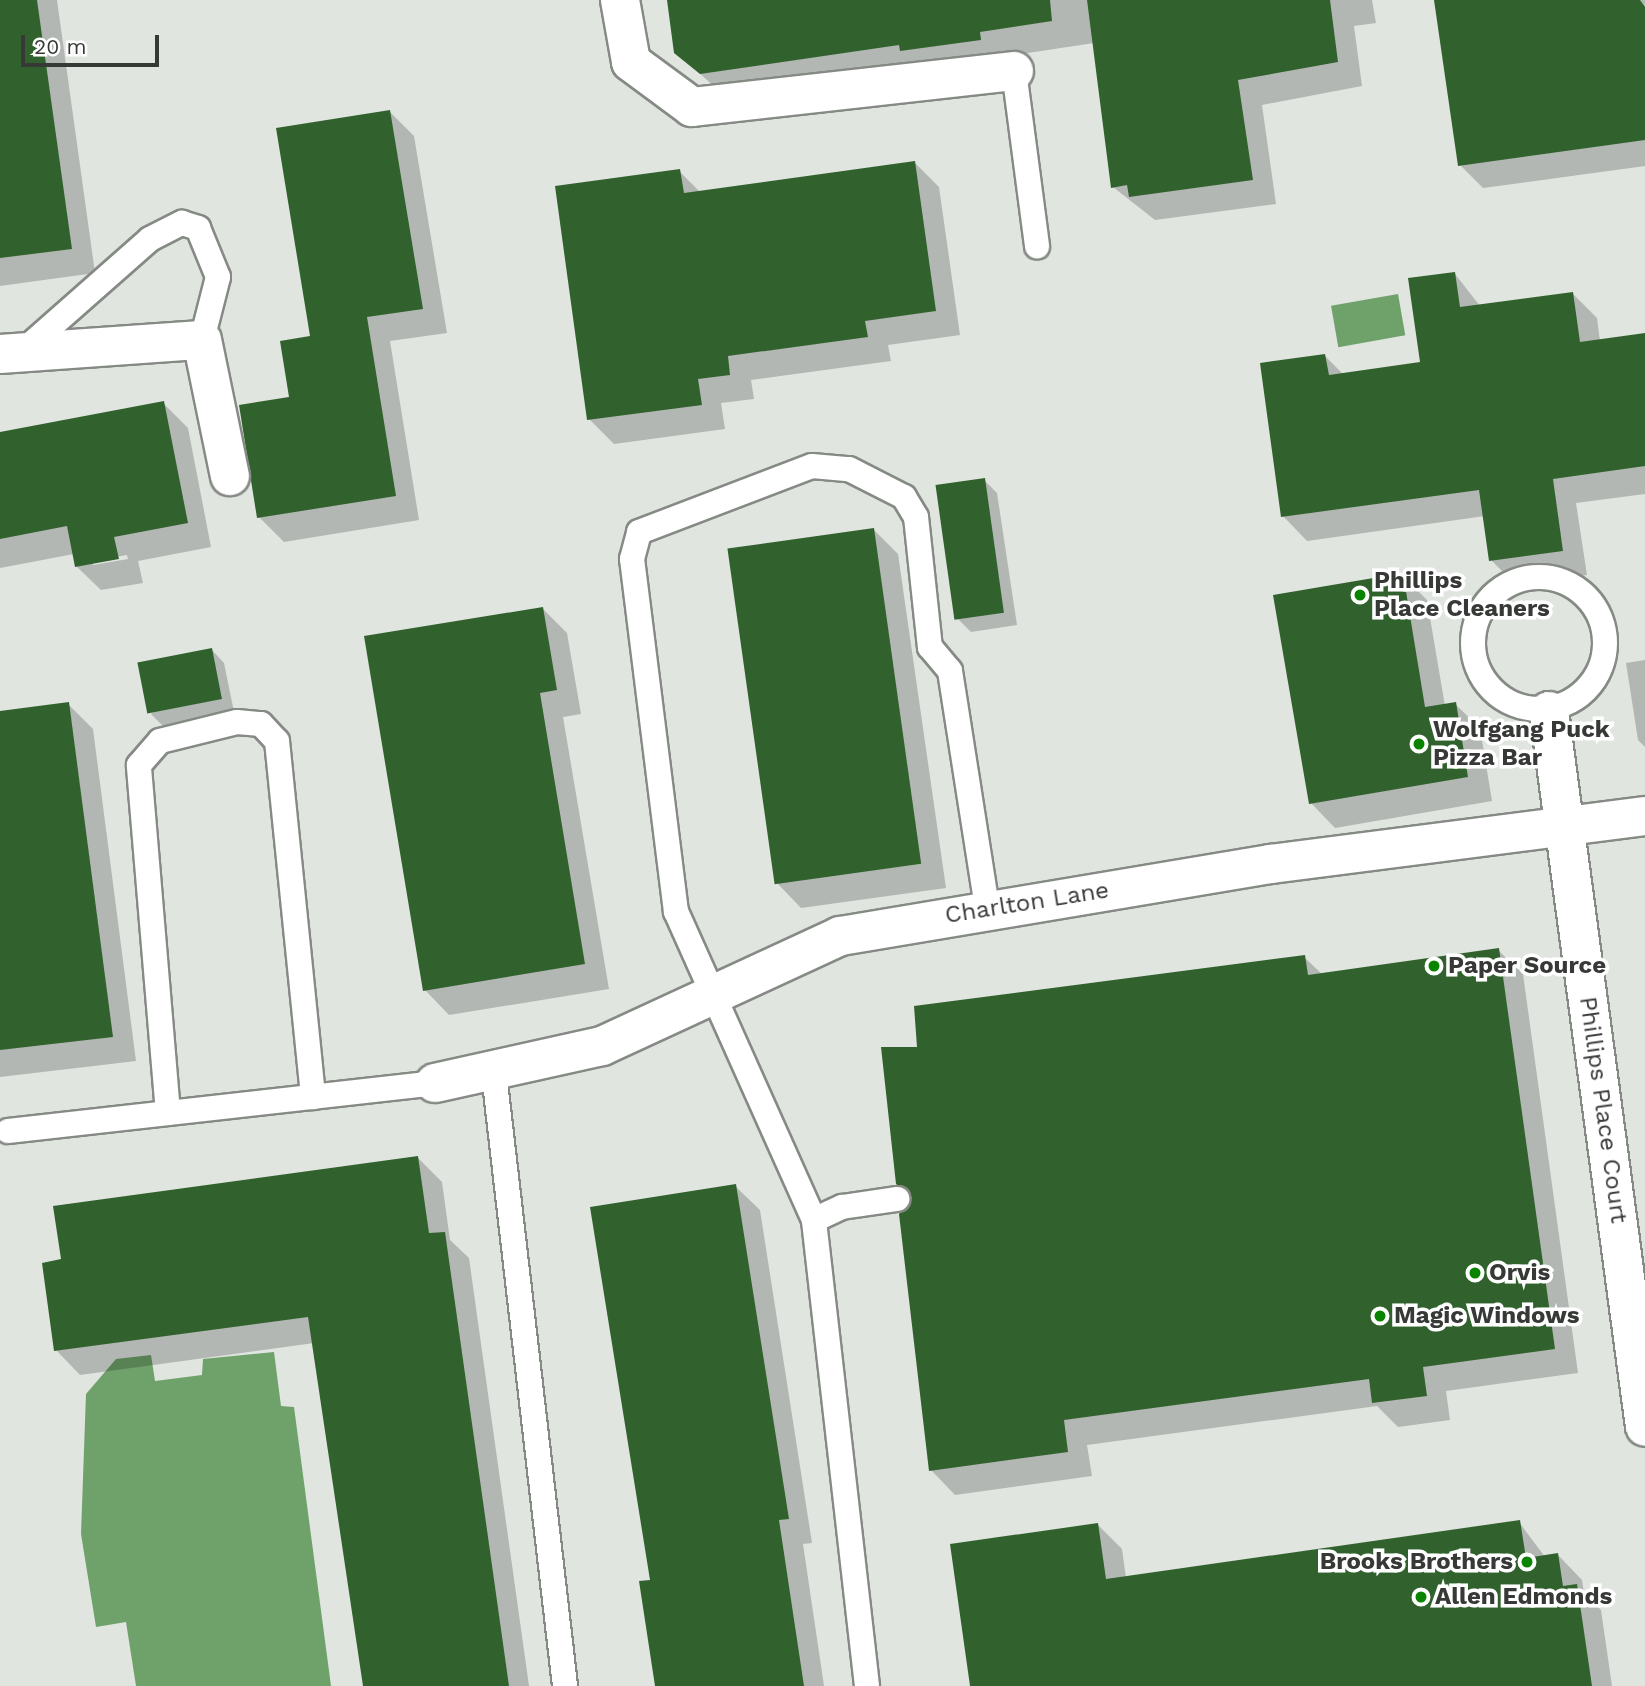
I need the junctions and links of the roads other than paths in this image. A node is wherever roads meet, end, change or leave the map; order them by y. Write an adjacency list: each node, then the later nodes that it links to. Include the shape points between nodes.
1 (620, 0): 2 (street, via 631,62 692,107)
2 (1014, 71): 3 (lane)
3 (1037, 246)
4 (202, 340): 5 (street); 5 (lane, via 218,277 198,228 182,223 150,239); 6 (street)
5 (11, 352)
6 (230, 476)
7 (1549, 711): 7 (lane, via 1576,699 1591,681 1605,657 1605,631 1595,607 1576,588 1553,578 1527,577 1502,587 1484,605 1473,629 1474,655 1483,680 1502,698); 9 (street, Phillips Place Court)
8 (1645, 816): 9 (street, Charlton Lane)
9 (1565, 826): 10 (street, Charlton Lane); 19 (street, Phillips Place Court)
10 (987, 908): 11 (street, Charlton Lane, via 840,936); 11 (lane, via 950,671 930,647 916,517 904,497 849,468 811,466 639,532 632,559 676,912)
11 (710, 991): 12 (street, Charlton Lane, via 602,1046); 18 (lane)
12 (494, 1074): 13 (street, Charlton Lane); 20 (lane)
13 (435, 1083): 14 (lane)
14 (313, 1097): 15 (lane); 15 (lane, via 277,741 261,724 237,722 160,741 139,765)
15 (168, 1113): 16 (lane)
16 (8, 1131)
17 (897, 1199): 18 (lane, via 842,1207)
18 (814, 1220): 21 (lane)
19 (1645, 1427)
20 (565, 1686)
21 (867, 1686)

